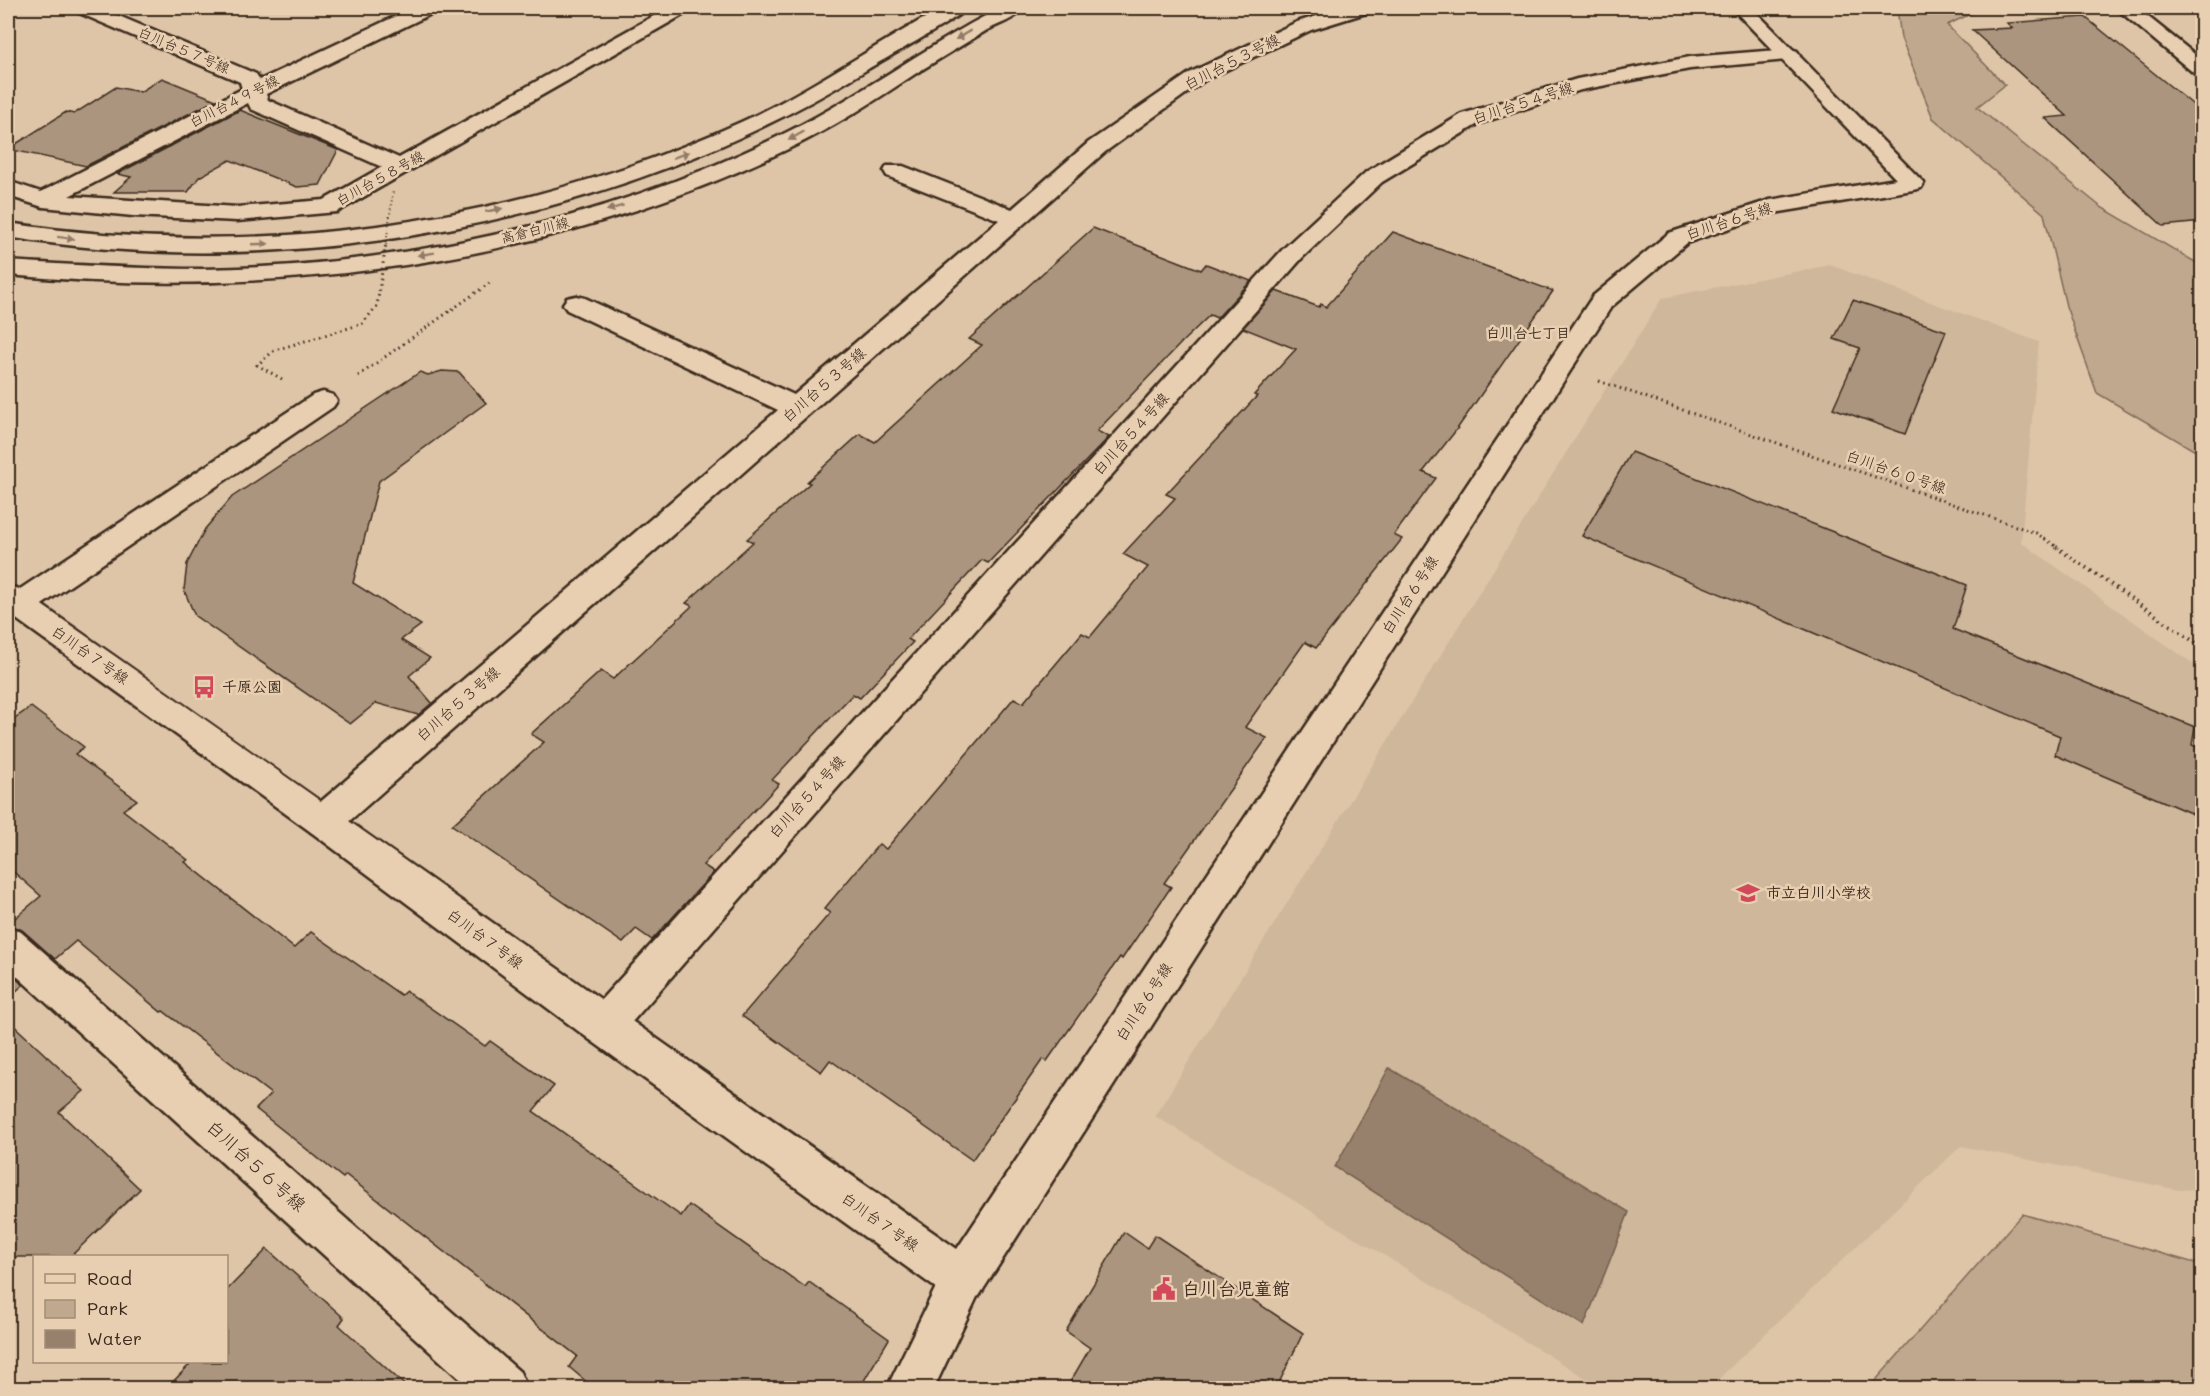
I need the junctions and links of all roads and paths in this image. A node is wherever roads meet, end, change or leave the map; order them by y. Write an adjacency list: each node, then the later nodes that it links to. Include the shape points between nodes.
1 (84, 8): 11 (street, 白川台５７号線, via 249,78)
2 (428, 8): 11 (street, 白川台４９号線)
3 (681, 8): 12 (street, 白川台５８号線)
4 (957, 8): 18 (street, 高倉白川線, one-way to 4, via 106,243 275,243 367,234 516,206 644,169 750,126)
5 (1014, 8): 19 (street, 高倉白川線, one-way to 19, via 964,33 854,104 781,144 659,194 516,236 358,265 250,276 157,279)
6 (1362, 8): 17 (street, 白川台５３号線, via 1304,26 1198,76 1097,147)
7 (1741, 8): 9 (street, 白川台６号線)
8 (2125, 8): 10 (street)
9 (1790, 55): 23 (street, 白川台６号線, via 1913,183 1770,207 1678,238 1602,302); 30 (street, 白川台５４号線, via 1690,63 1577,85 1470,119 1374,177 1293,253)
10 (2202, 70)
11 (254, 91): 12 (street, 白川台５７号線, via 259,104); 16 (street, 白川台４９号線)
12 (400, 167): 16 (street, 白川台５８号線, via 329,207 237,214)
13 (895, 171): 17 (street)
14 (8, 189): 16 (street, 白川台５８号線)
15 (393, 191): 22 (path, bridge, via 377,306 362,324)
16 (43, 200)
17 (1015, 218): 25 (street, 白川台５３号線)
18 (8, 230)
19 (8, 268)
20 (495, 279): 24 (path)
21 (576, 304): 25 (street)
22 (275, 350)
23 (1559, 367): 27 (path, 白川台６０号線, via 2036,533); 31 (street, 白川台６号線)
24 (323, 401): 26 (street)
25 (798, 408): 28 (street, 白川台５３号線)
26 (13, 601): 28 (street, 白川台７号線)
27 (2202, 646)
28 (324, 821): 30 (street, 白川台７号線)
29 (8, 944): 32 (street, 白川台５６号線)
30 (603, 1026): 31 (street, 白川台７号線)
31 (963, 1280): 33 (street, 白川台６号線)
32 (504, 1389)
33 (910, 1389)

